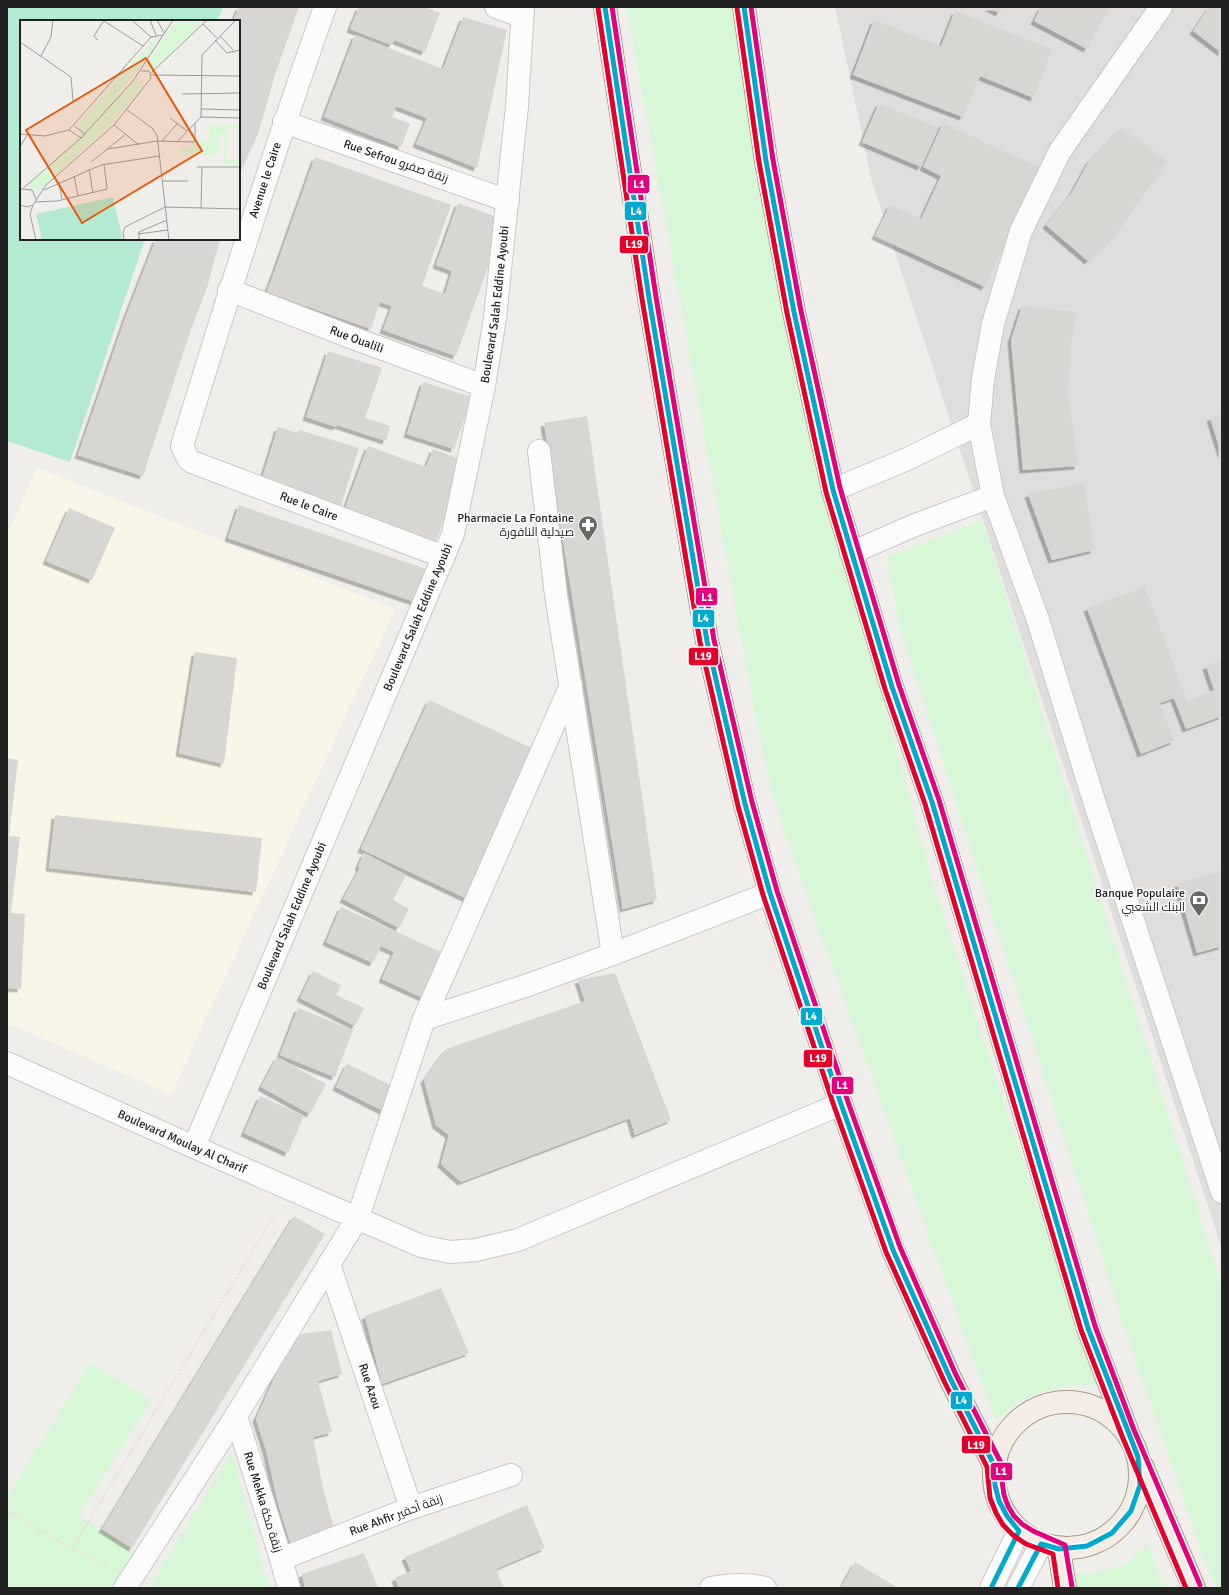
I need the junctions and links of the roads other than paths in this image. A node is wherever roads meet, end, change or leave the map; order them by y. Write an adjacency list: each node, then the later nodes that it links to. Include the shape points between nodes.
1 (325, 7): 7 (street, Avenue le Caire)
2 (496, 7): 6 (street)
3 (605, 7): 19 (main road, via 649,298 707,641 745,804)
4 (744, 7): 14 (main road, via 766,161 794,312)
5 (1161, 7): 11 (street, via 1060,151 1022,231 993,324 983,379)
6 (522, 12): 8 (street, Boulevard Salah Eddine Ayoubi)
7 (284, 122): 8 (street, Rue Sefrou زنقة صفرو); 9 (street, Avenue le Caire)
8 (508, 201): 10 (street, Boulevard Salah Eddine Ayoubi, via 495,318)
9 (229, 290): 10 (street, Rue Oualili); 12 (street, Avenue le Caire)
10 (484, 386): 17 (street, Boulevard Salah Eddine Ayoubi, via 453,534)
11 (979, 424): 14 (street, via 905,460); 15 (street)
12 (182, 446): 17 (street, Rue le Caire, via 183,452 192,462)
13 (539, 451): 18 (street)
14 (833, 490): 16 (main road)
15 (993, 496): 16 (street, via 915,525); 25 (street, via 1037,617 1095,804)
16 (851, 554): 29 (main road, via 892,687 932,802 1088,1328)
17 (444, 557): 24 (street, Boulevard Salah Eddine Ayoubi)
18 (570, 685): 20 (street); 21 (street)
19 (770, 893): 20 (street); 23 (main road)
20 (613, 954): 21 (street, via 528,985)
21 (424, 1018): 26 (street)
22 (7, 1063): 24 (street, Boulevard Moulay Al Charif)
23 (841, 1104): 26 (street, Boulevard Moulay Al Charif, via 518,1240 476,1250 450,1252 421,1246); 31 (main road, via 893,1250 950,1378)
24 (194, 1148): 26 (street, Boulevard Moulay Al Charif)
25 (1222, 1192)
26 (358, 1217): 27 (street)
27 (328, 1264): 28 (street); 33 (street, Rue Azou)
28 (236, 1416): 36 (street, Rue Mekka زنقة مكة); 37 (street)
29 (1128, 1433): 30 (main road); 31 (main road, via 1113,1417 1094,1406 1072,1401 1050,1403 1030,1411 1013,1426 1000,1444)
30 (1138, 1457): 35 (main road, via 1140,1485 1131,1511 1112,1533 1087,1546); 44 (main road)
31 (994, 1465): 34 (main road, via 996,1495 1001,1508)
32 (512, 1475): 33 (street, Rue Ahfir زنقة أحفير)
33 (410, 1508): 36 (street, Rue Ahfir زنقة أحفير)
34 (1019, 1532): 35 (main road); 41 (street)
35 (1050, 1546): 42 (street); 43 (main road)
36 (282, 1559): 38 (street, Rue Mekka زنقة مكة)
37 (134, 1585)
38 (289, 1588)
39 (711, 1588): 40 (street, via 730,1584)
40 (765, 1588)
41 (992, 1588)
42 (1018, 1588)
43 (1065, 1588)
44 (1194, 1588)

